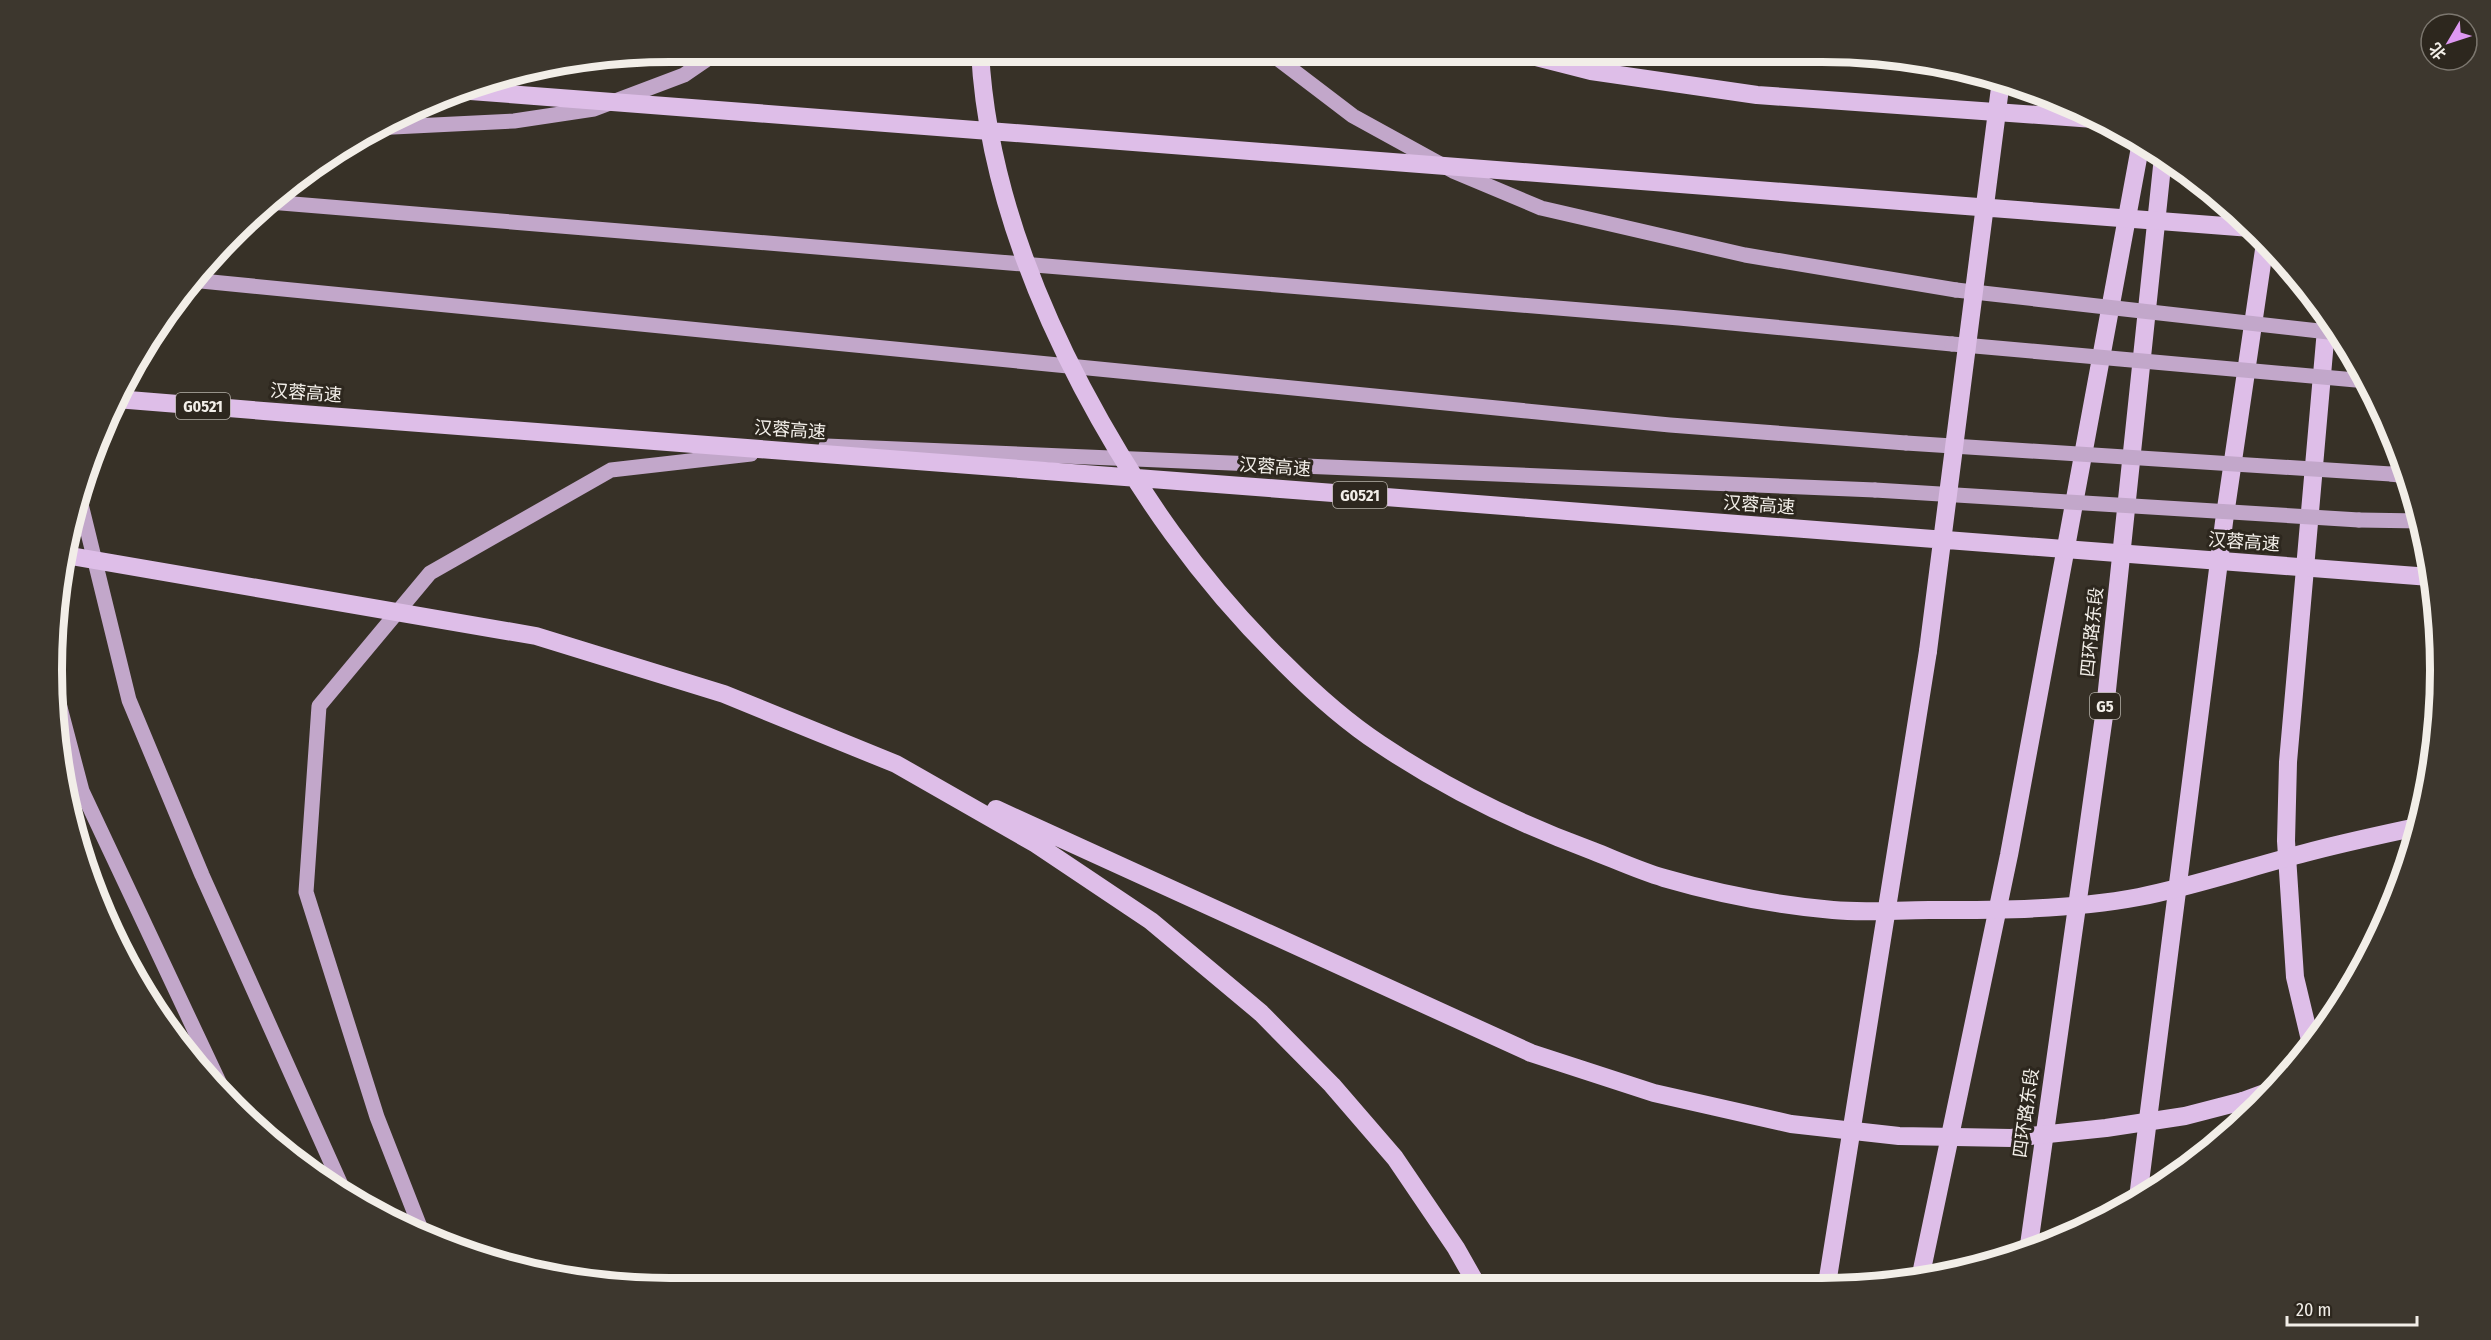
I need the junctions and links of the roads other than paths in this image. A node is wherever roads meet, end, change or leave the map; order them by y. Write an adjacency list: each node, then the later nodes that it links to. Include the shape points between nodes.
1 (704, 61): 8 (main road, via 684,75 594,109 514,121)
2 (980, 61): 26 (highway, bridge, via 993,155 1012,222 1051,324 1111,442 1155,511 1253,633 1326,703 1377,742 1448,786 1527,826 1663,878 1744,897 1836,910 1972,910 2135,898)
3 (1281, 61): 16 (main road, bridge, via 1353,116 1453,171 1541,208 1745,255 1956,290)
4 (1548, 61): 7 (highway, via 1757,95)
5 (2000, 89): 36 (highway, bridge, via 1928,651)
6 (481, 92): 12 (highway, bridge)
7 (2076, 118)
8 (396, 127)
9 (2139, 152): 34 (highway, via 2009,855)
10 (2162, 166): 33 (highway, 四环路东段 / G5, via 2104,709)
11 (281, 203): 17 (main road, bridge, via 1678,318)
12 (2237, 227)
13 (2263, 253): 31 (highway, via 2224,522)
14 (203, 281): 19 (main road, bridge, via 1658,423)
15 (2326, 330): 27 (highway, via 2289,750 2286,841 2295,977)
16 (2327, 332)
17 (2356, 380)
18 (125, 400): 23 (highway, 汉蓉高速 / G0521, bridge)
19 (2398, 475)
20 (83, 511): 30 (main road, via 129,700 201,875)
21 (2411, 521): 32 (main road, bridge, via 1875,490 825,446 611,470 430,573 319,706 306,892 377,1117)
22 (72, 556): 25 (highway, bridge, via 536,636 724,693)
23 (2422, 576)
24 (64, 724): 28 (main road, via 82,791)
25 (896, 764): 29 (highway, bridge, via 1531,1053 1654,1093 1791,1124 1899,1136 2011,1138 2185,1116); 35 (highway, bridge, via 1036,844 1151,921 1261,1013 1332,1084 1395,1158)
26 (2408, 829)
27 (2309, 1034)
28 (215, 1073)
29 (2254, 1097)
30 (339, 1180)
31 (2139, 1188)
32 (419, 1224)
33 (2030, 1241)
34 (1922, 1270)
35 (1474, 1279)
36 (1828, 1279)

